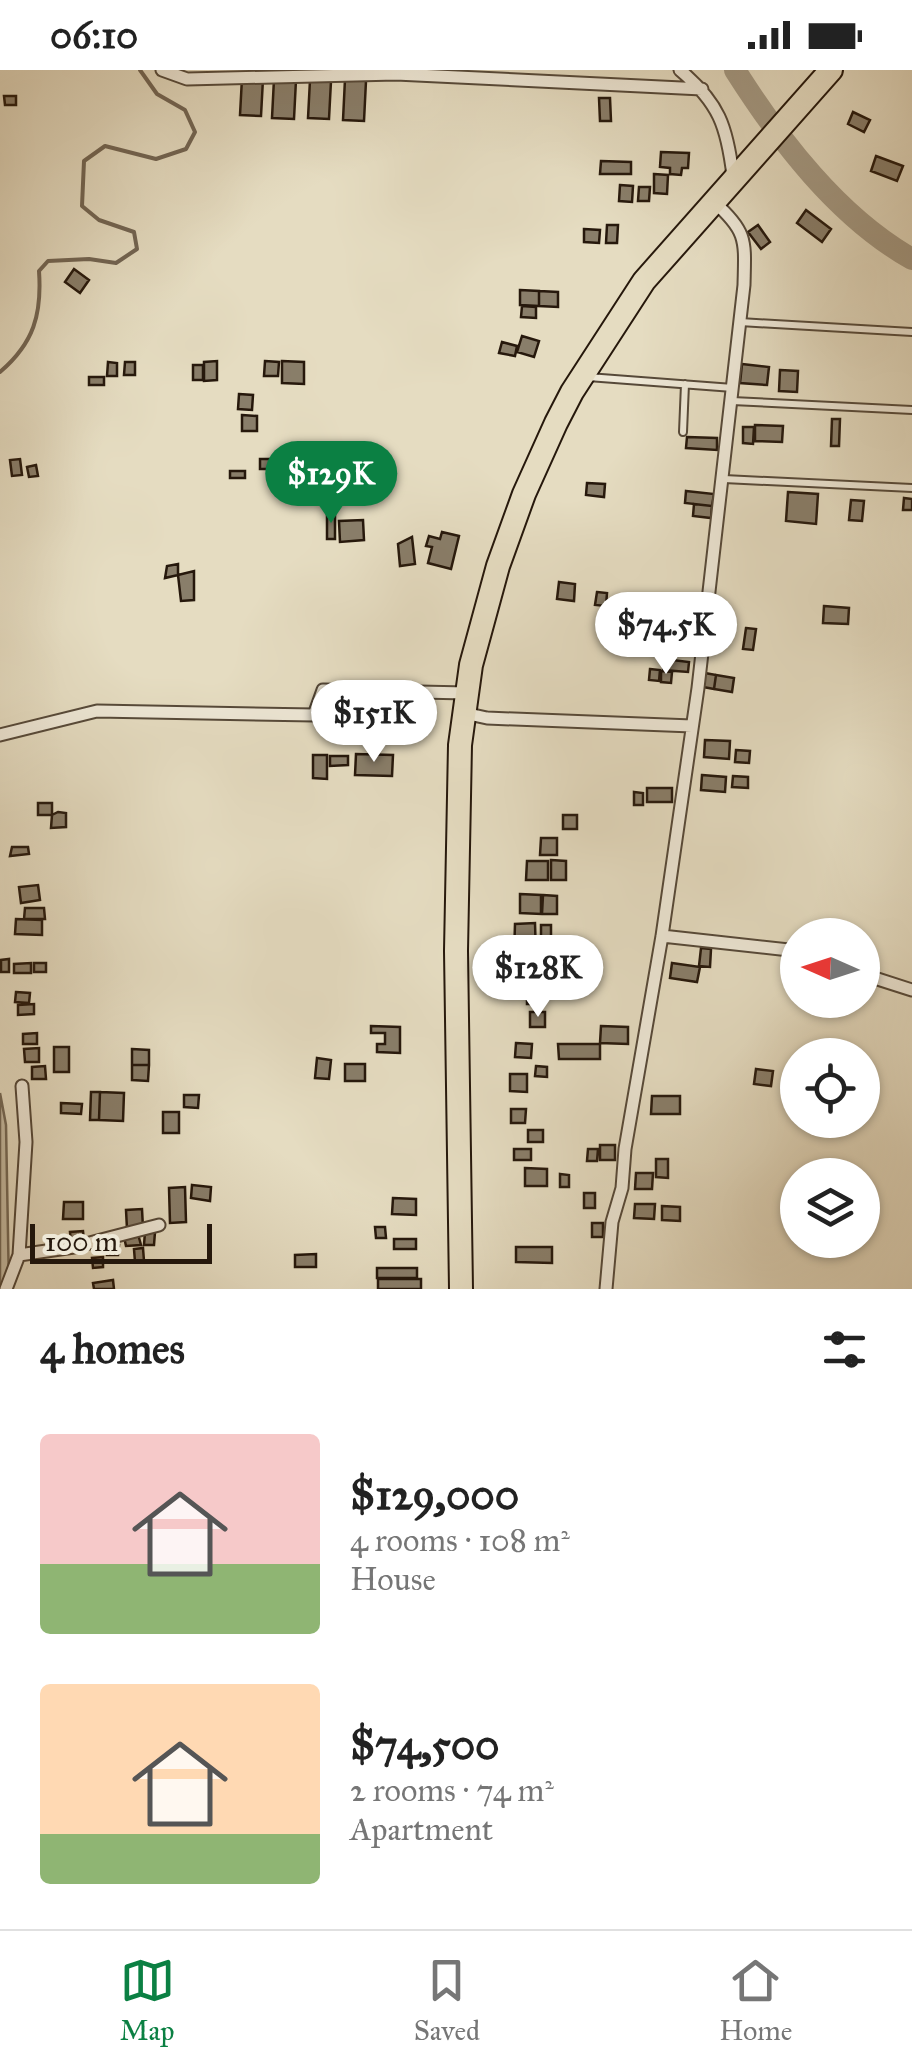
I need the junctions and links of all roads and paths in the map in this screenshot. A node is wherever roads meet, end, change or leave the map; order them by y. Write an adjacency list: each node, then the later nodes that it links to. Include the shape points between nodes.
1 (162, 70): 4 (street, via 187,79 396,74)
2 (680, 70): 4 (street)
3 (832, 70): 5 (highway)
4 (702, 89): 5 (street, via 728,133)
5 (734, 180): 6 (highway)
6 (714, 202): 7 (street, via 745,238); 9 (highway, via 644,281)
7 (740, 322): 8 (lane); 11 (street)
8 (912, 332)
9 (582, 377): 10 (lane); 16 (highway, via 510,530)
10 (686, 384): 11 (lane); 13 (lane)
11 (733, 394): 12 (lane); 14 (street)
12 (912, 410)
13 (683, 432)
14 (724, 479): 15 (lane); 17 (street)
15 (912, 488)
16 (465, 703): 17 (street, via 487,718); 18 (street, via 323,690 314,716 97,712); 27 (highway, via 457,811)
17 (692, 726): 19 (street)
18 (0, 735)
19 (662, 936): 20 (street); 28 (street)
20 (780, 949)
21 (880, 980): 22 (street)
22 (912, 990)
23 (22, 1086): 25 (street)
24 (159, 1225): 25 (street)
25 (19, 1256): 26 (street)
26 (6, 1289)
27 (460, 1289)
28 (606, 1289)

